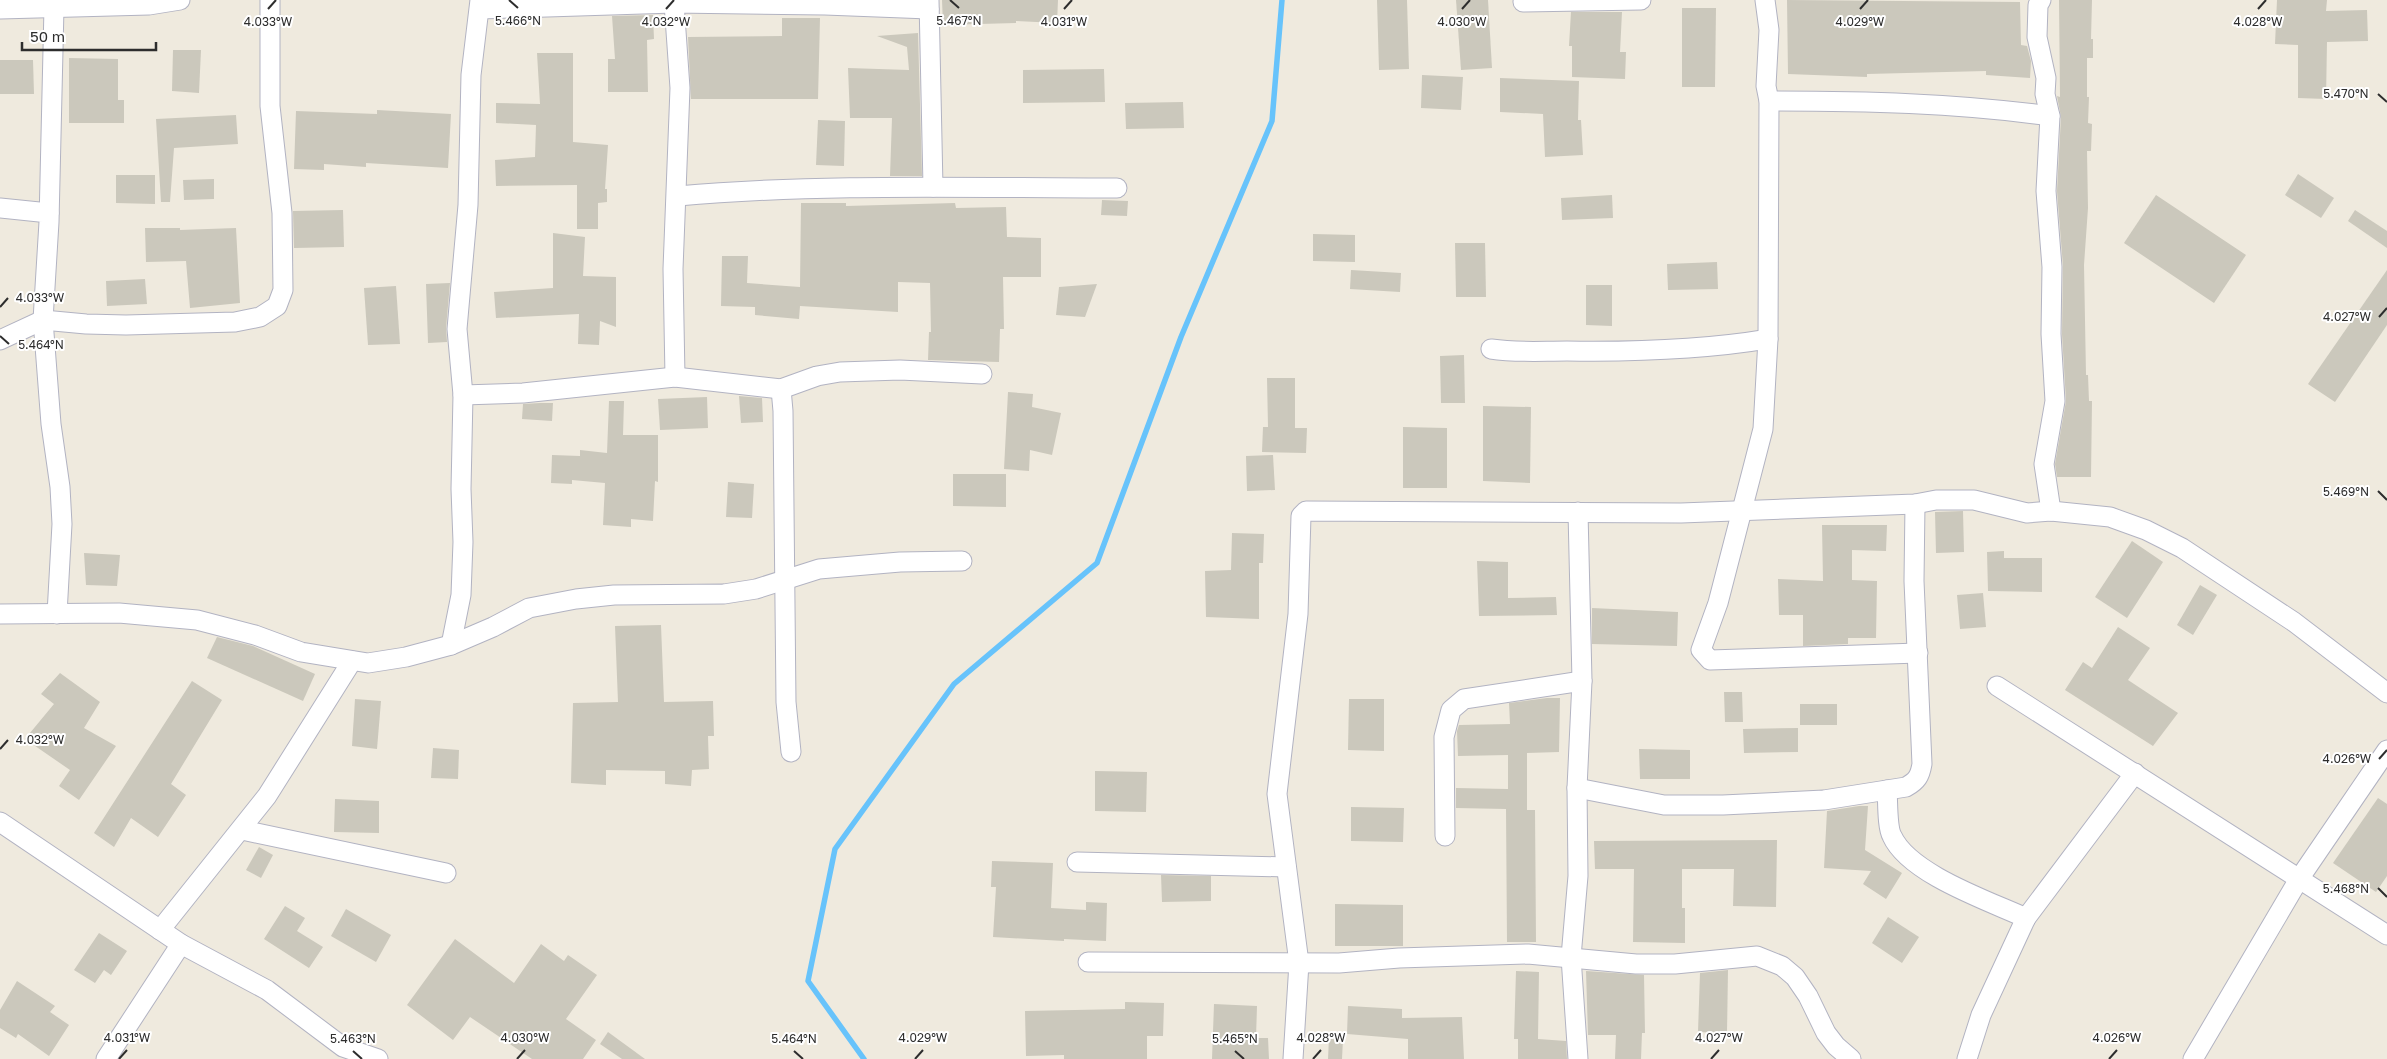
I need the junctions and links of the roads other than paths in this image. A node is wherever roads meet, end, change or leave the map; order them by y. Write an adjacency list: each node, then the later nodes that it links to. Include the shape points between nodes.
1 (180, 0): 10 (street, via 149,5)
2 (270, 0): 19 (street, via 270,106 282,213 283,290 277,306 260,317 235,322 126,325)
3 (1641, 0): 6 (street)
4 (1765, 0): 12 (street, via 1769,30 1766,86)
5 (2041, 0): 13 (street, via 2037,37)
6 (1523, 2)
7 (674, 3): 8 (street); 9 (street); 16 (street, via 680,88)
8 (480, 4): 26 (street, via 471,75 468,205 457,329)
9 (929, 4): 14 (street)
10 (54, 7): 11 (street); 18 (street)
11 (0, 9)
12 (1769, 102): 13 (street, via 1875,100); 20 (street)
13 (2050, 116): 29 (street, via 2046,191 2052,267 2050,334 2055,401 2044,464)
14 (933, 187): 15 (street); 16 (street, via 752,190)
15 (1117, 188)
16 (678, 196): 24 (street, via 673,269)
17 (0, 208): 18 (street)
18 (49, 213): 19 (street)
19 (43, 320): 21 (street); 34 (street, via 60,496 61,558)
20 (1768, 339): 22 (street, via 1725,346 1636,351 1516,353); 28 (street, via 1763,429)
21 (0, 340)
22 (1491, 349)
23 (982, 374): 25 (street, via 900,370 840,372 817,376)
24 (674, 377): 25 (street); 26 (street, via 523,394)
25 (781, 389): 32 (street)
26 (463, 395): 35 (street, via 461,594)
27 (1915, 504): 28 (street); 29 (street, via 1936,500 1974,500 2027,513); 36 (street, via 1914,581)
28 (1743, 511): 30 (street); 36 (street, via 1718,603 1701,650 1710,660)
29 (2051, 511): 40 (street, via 2110,517 2182,548 2294,622)
30 (1578, 512): 38 (street); 50 (street, via 1306,511 1301,516 1298,614 1277,794)
31 (962, 562): 32 (street, via 857,565 818,570)
32 (786, 580): 35 (street, via 724,594 614,595 529,608); 42 (street, via 786,702)
33 (0, 614): 34 (street)
34 (57, 614): 37 (street, via 118,613 197,620 255,635 301,652)
35 (451, 645): 37 (street, via 368,663)
36 (1918, 653): 45 (street, via 1921,775 1906,787)
37 (352, 661): 47 (street)
38 (1582, 681): 44 (street); 48 (street, via 1464,699 1451,710 1444,737)
39 (1997, 686): 43 (street)
40 (2387, 693)
41 (2387, 750): 52 (street)
42 (792, 752)
43 (2135, 772): 52 (street); 53 (street)
44 (1578, 788): 45 (street, via 1674,805 1796,802); 57 (street, via 1578,876)
45 (1888, 790): 53 (street, via 1891,836 1909,860 1937,877)
46 (0, 822): 54 (street)
47 (242, 830): 51 (street); 54 (street)
48 (1445, 836)
49 (1077, 862): 50 (street)
50 (1286, 867): 59 (street)
51 (446, 873)
52 (2299, 879): 55 (street); 67 (street)
53 (2026, 918): 66 (street, via 1981,1015)
54 (160, 930): 56 (street)
55 (2387, 936)
56 (181, 944): 60 (street, via 266,990); 61 (street)
57 (1571, 957): 59 (street, via 1528,954); 64 (street); 65 (street, via 1655,964 1757,956 1774,962 1795,977 1826,1033)
58 (1088, 962): 59 (street)
59 (1298, 963): 63 (street)
60 (340, 1053): 62 (street)
61 (106, 1059)
62 (378, 1059)
63 (1293, 1059)
64 (1578, 1059)
65 (1851, 1059)
66 (1968, 1059)
67 (2193, 1059)

